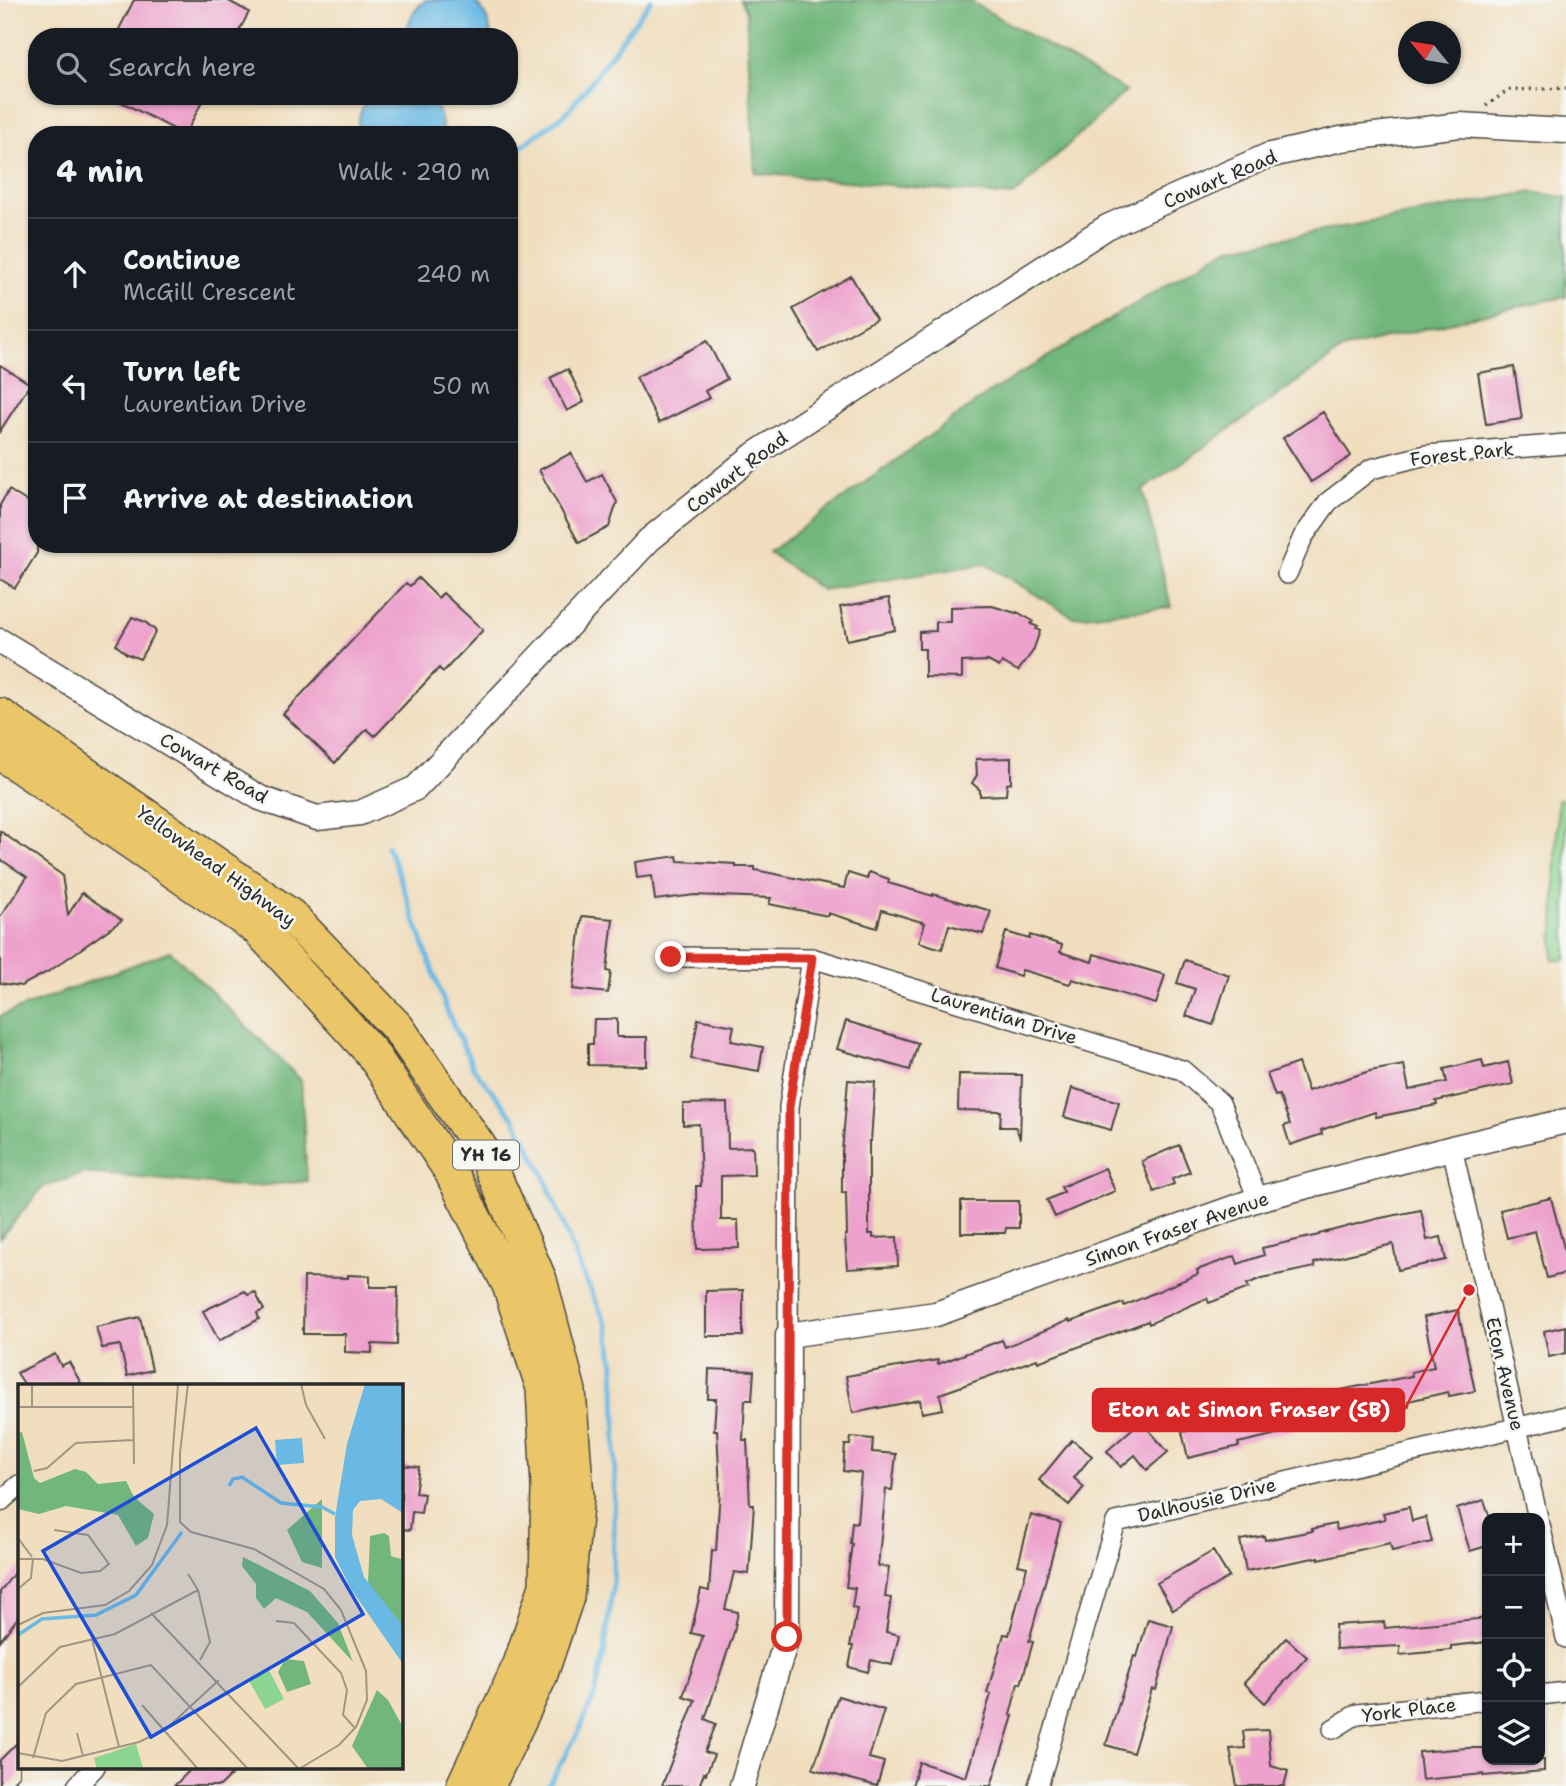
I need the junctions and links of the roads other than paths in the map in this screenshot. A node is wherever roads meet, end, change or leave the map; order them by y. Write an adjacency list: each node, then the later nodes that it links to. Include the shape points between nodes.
1 (1566, 131): 4 (street, Cowart Road, via 1460,125 1340,139 1267,156 1107,227 755,454 649,540 416,788 360,813 317,818 260,798)
2 (1566, 444): 3 (street, Forest Park, via 1426,455 1371,469 1328,502 1303,537)
3 (1287, 574)
4 (0, 641)
5 (0, 715): 27 (highway, Yellowhead Highway / YH 16, via 290,915 398,1028 486,1156 540,1280 569,1391 576,1496 567,1597 540,1677)
6 (0, 753): 26 (highway, Yellowhead Highway / YH 16, via 258,929 371,1052 450,1170 509,1285 543,1388 546,1586 520,1664)
7 (671, 957): 8 (street, Laurentian Drive)
8 (812, 958): 11 (street, Laurentian Drive, via 1182,1070 1220,1102); 12 (street, via 789,1107)
9 (1566, 1121): 10 (street, Simon Fraser Avenue)
10 (1452, 1148): 11 (street, Simon Fraser Avenue); 14 (street, Eton Avenue)
11 (1258, 1199): 12 (street, Simon Fraser Avenue, via 936,1314)
12 (788, 1335): 28 (street, via 787,1637)
13 (1566, 1416): 14 (street, Dalhousie Drive)
14 (1517, 1427): 17 (street, Eton Avenue); 29 (street, Dalhousie Drive, via 1116,1522)
15 (18, 1486): 16 (street)
16 (0, 1502)
17 (1537, 1513)
18 (1545, 1547): 19 (street)
19 (1566, 1638)
20 (1566, 1692): 21 (street)
21 (1545, 1694)
22 (1482, 1701): 23 (street, York Place, via 1356,1714)
23 (1333, 1729)
24 (94, 1768): 25 (street)
25 (77, 1786)
26 (463, 1786)
27 (488, 1786)
28 (743, 1786)
29 (1038, 1786)

